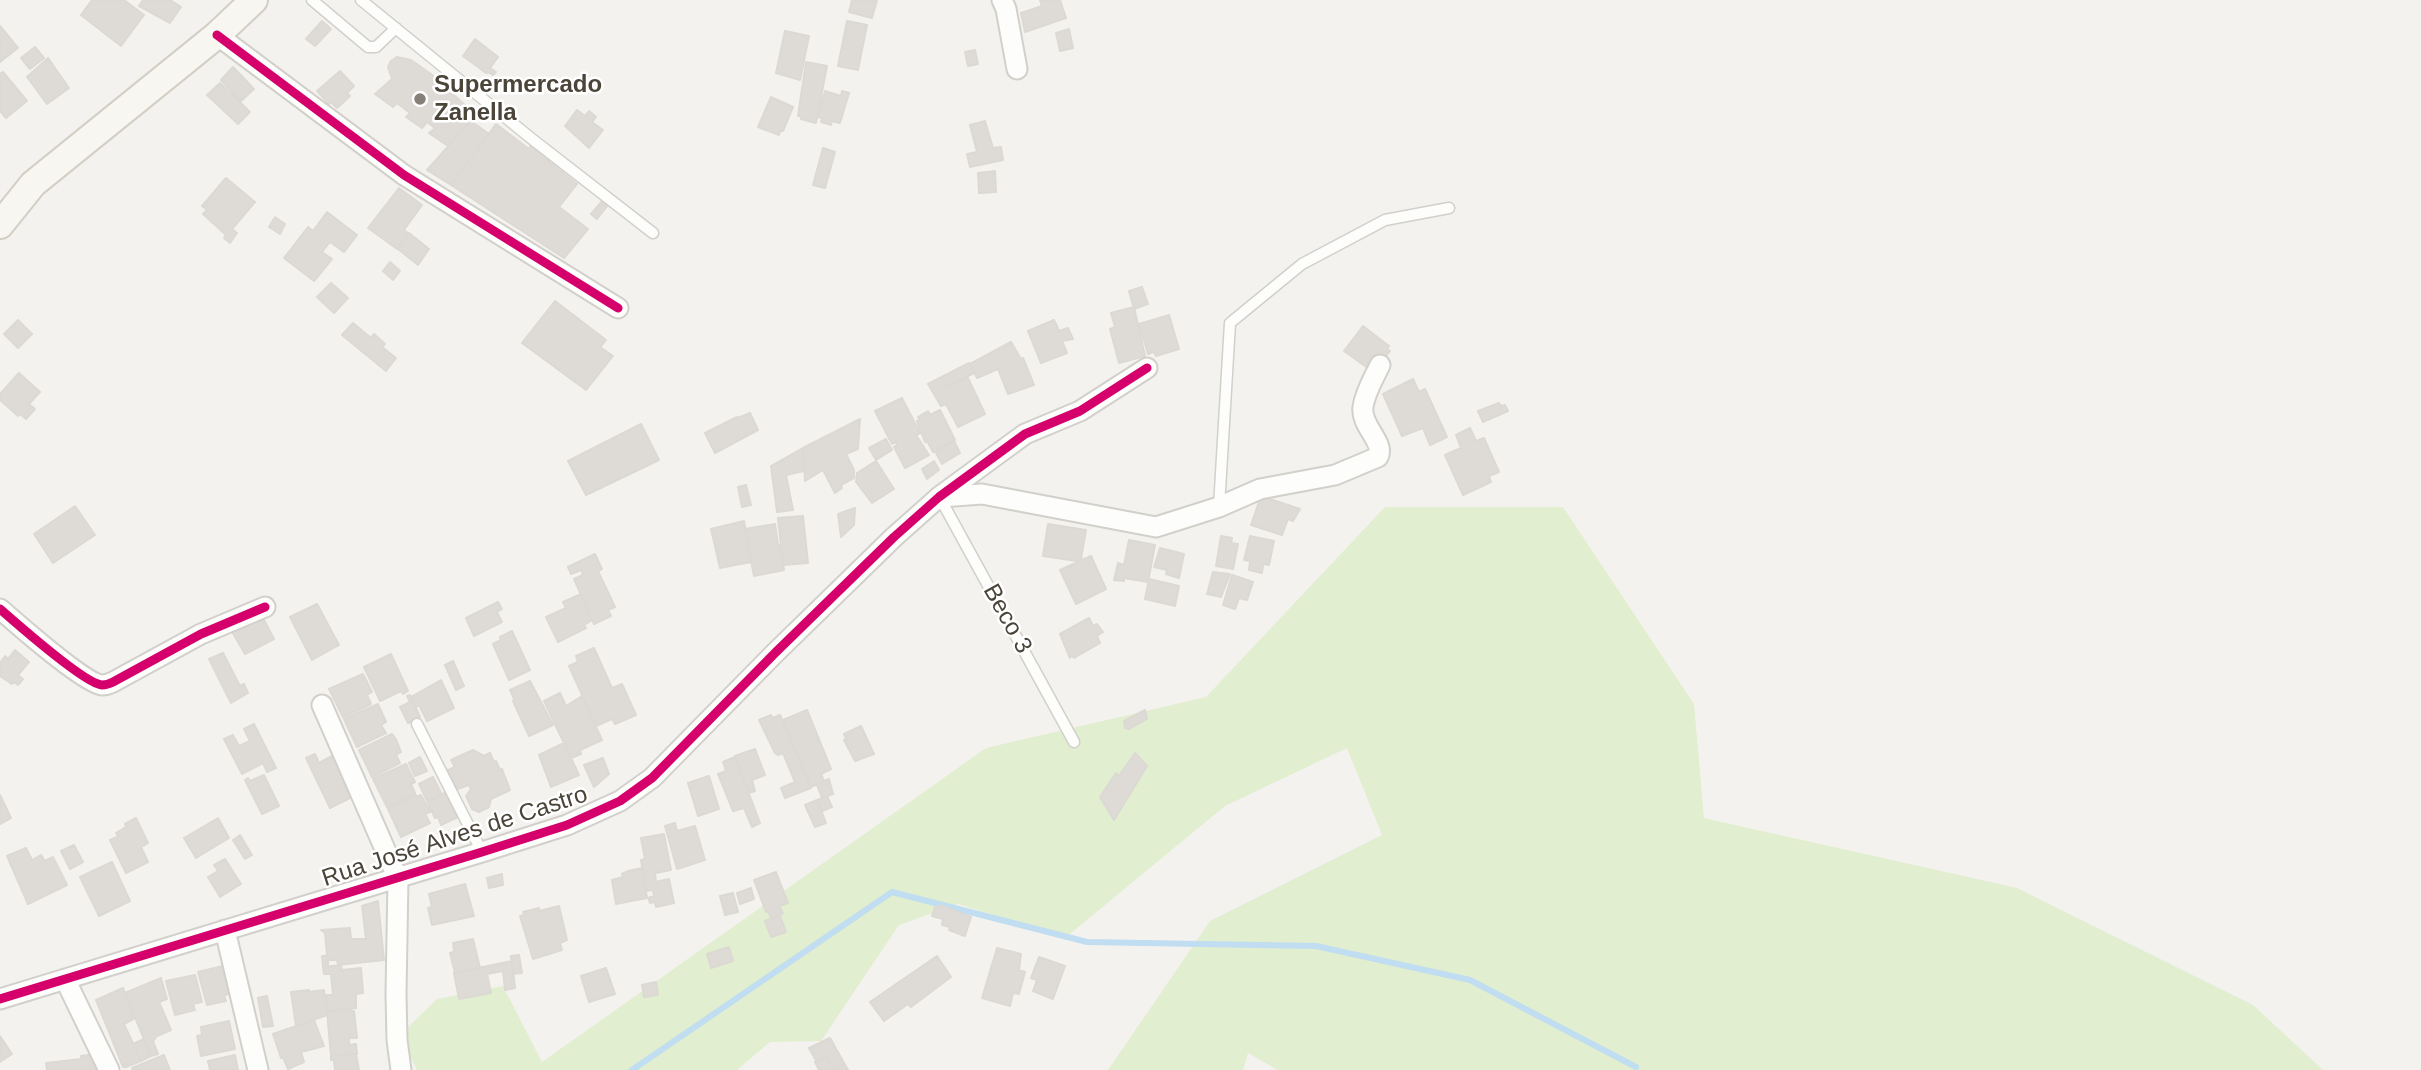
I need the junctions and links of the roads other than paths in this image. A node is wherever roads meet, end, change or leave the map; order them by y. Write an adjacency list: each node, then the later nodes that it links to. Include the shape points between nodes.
1 (254, 0): 6 (main road)
2 (312, 0): 5 (lane, via 368,47 376,47)
3 (361, 0): 5 (lane)
4 (1002, 0): 7 (street)
5 (396, 28): 10 (lane)
6 (217, 35): 9 (main road, via 33,184); 11 (street, via 404,175)
7 (1017, 69)
8 (1449, 208): 15 (lane, via 1385,220 1325,251 1302,264 1230,323)
9 (0, 225)
10 (653, 233)
11 (618, 307)
12 (1380, 365): 15 (street, via 1363,407 1364,421 1380,445 1378,457 1335,475 1260,489)
13 (1147, 368): 14 (street, Rua José Alves de Castro, via 1080,411 1025,434)
14 (939, 497): 15 (street, via 982,494 1156,527); 20 (lane, Beco 3); 21 (street, Rua José Alves de Castro, via 652,778 620,801 568,825)
15 (1219, 507)
16 (265, 607): 17 (street, via 103,685 92,682)
17 (0, 609)
18 (322, 705): 22 (street)
19 (417, 724): 21 (lane)
20 (1074, 742)
21 (482, 852): 22 (street, Rua José Alves de Castro)
22 (398, 879): 23 (street, Rua José Alves de Castro); 28 (street, via 396,994)
23 (225, 930): 24 (street, Rua José Alves de Castro); 27 (street)
24 (65, 979): 25 (street, Rua José Alves de Castro); 26 (street)
25 (0, 999)
26 (109, 1070)
27 (258, 1070)
28 (401, 1070)

